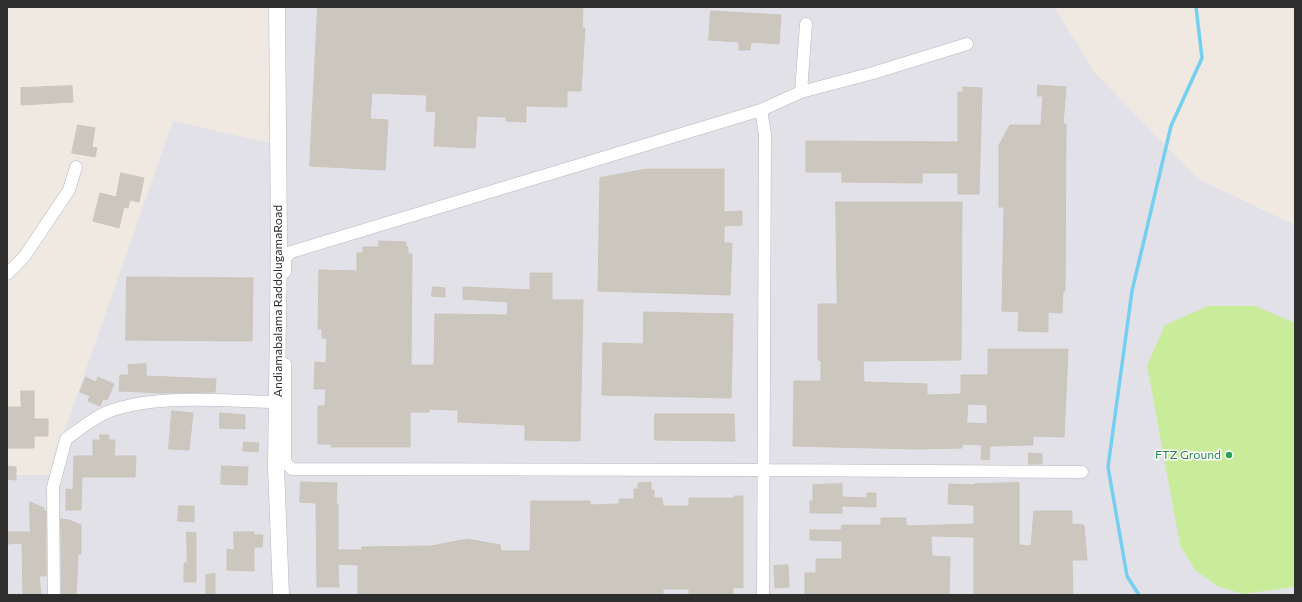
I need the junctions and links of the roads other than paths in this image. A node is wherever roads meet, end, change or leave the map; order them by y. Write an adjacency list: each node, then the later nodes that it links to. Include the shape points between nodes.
1 (277, 7): 8 (street, Andiamabalama RaddolugamaRoad)
2 (806, 24): 4 (street)
3 (967, 44): 4 (street)
4 (801, 92): 5 (street)
5 (761, 110): 9 (street, via 765,134); 9 (street, via 291,252 285,258 285,462 292,469)
6 (76, 167): 7 (street, via 69,190 24,257)
7 (7, 274)
8 (277, 402): 11 (street, via 144,402 111,410 66,439 53,487); 12 (street, Andiamabalama RaddolugamaRoad, via 276,467)
9 (764, 470): 10 (street); 13 (street)
10 (1082, 472)
11 (54, 595)
12 (281, 595)
13 (763, 595)

